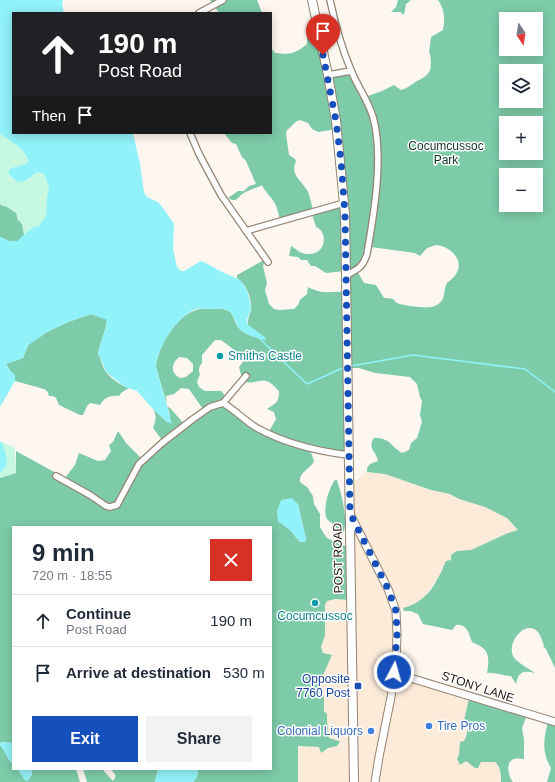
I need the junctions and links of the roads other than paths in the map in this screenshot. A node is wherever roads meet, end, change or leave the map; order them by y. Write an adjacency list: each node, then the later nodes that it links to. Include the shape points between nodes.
1 (222, 0): 4 (street)
2 (312, 0): 6 (main road, POST ROAD)
3 (330, 0): 5 (street)
4 (201, 12)
5 (351, 71): 6 (street); 11 (street, via 368,104 377,149 375,197 367,254 360,268)
6 (328, 75): 8 (main road, POST ROAD, via 337,128)
7 (190, 134): 9 (street, via 213,181)
8 (344, 203): 9 (street); 11 (main road, POST ROAD)
9 (246, 231): 10 (street)
10 (268, 262)
11 (347, 275): 14 (main road, POST ROAD)
12 (246, 376): 13 (street)
13 (223, 403): 14 (street, via 256,428 279,439 300,446); 15 (street, via 210,407 181,428 139,464 120,502 114,507 106,506)
14 (348, 455): 16 (main road, POST ROAD)
15 (56, 476)
16 (350, 513): 17 (street, via 388,589 396,611); 19 (main road, POST ROAD)
17 (394, 672): 18 (street, STONY LANE); 20 (street)
18 (555, 722)
19 (354, 782)
20 (375, 782)

